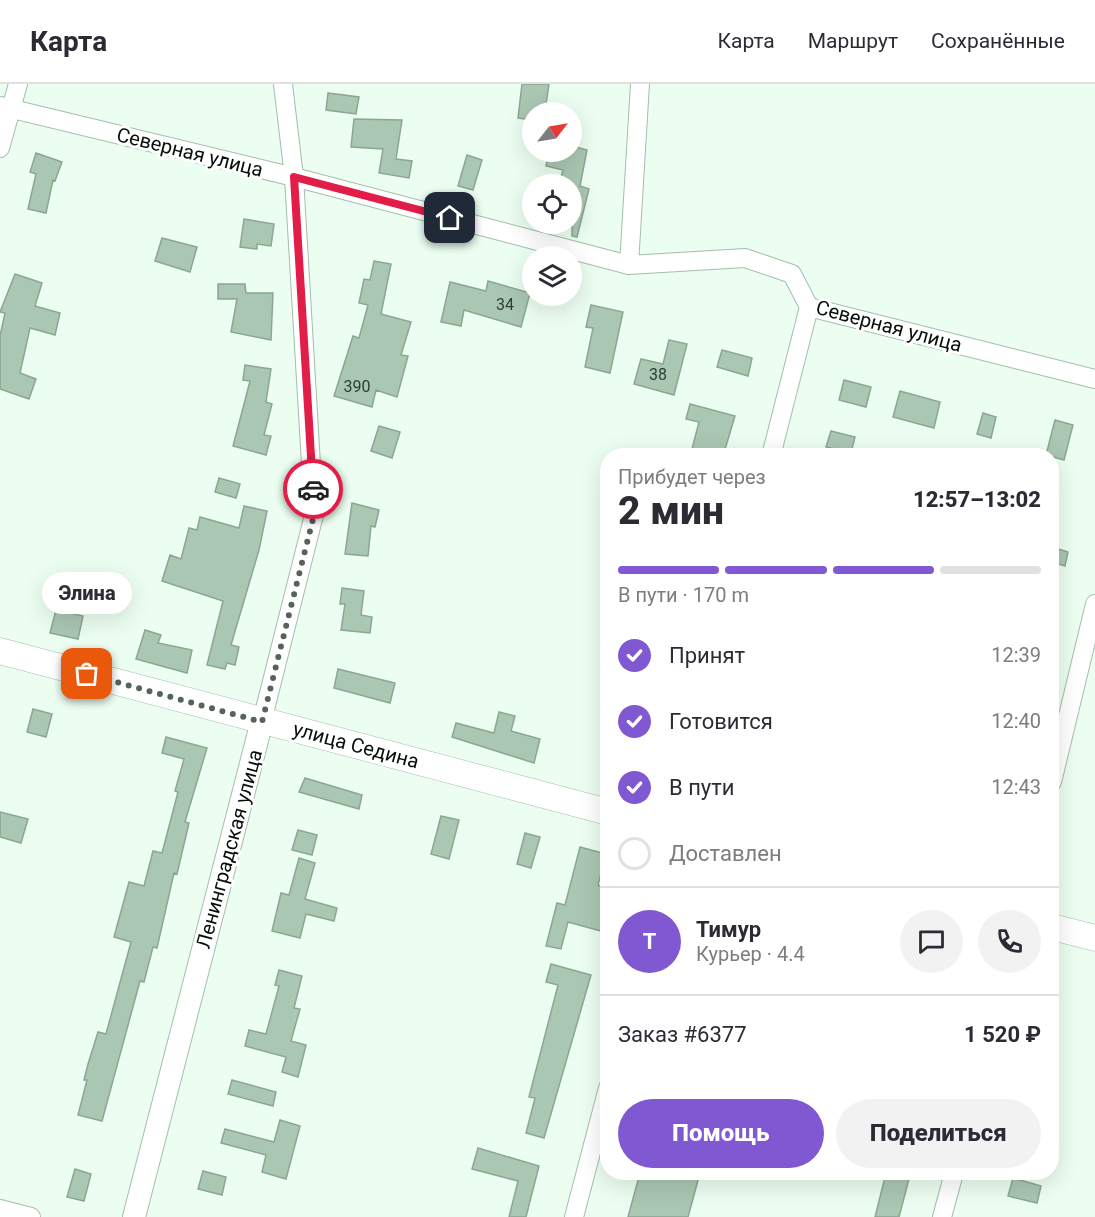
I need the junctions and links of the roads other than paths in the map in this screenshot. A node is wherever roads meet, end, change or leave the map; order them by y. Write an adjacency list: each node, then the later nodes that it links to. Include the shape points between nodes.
1 (18, 84): 4 (street)
2 (283, 84): 6 (street, Ленинградская улица)
3 (640, 84): 7 (street)
4 (5, 108): 5 (street); 6 (street, Северная улица)
5 (0, 148)
6 (294, 177): 7 (street, Северная улица); 13 (street, Ленинградская улица, via 314,515)
7 (629, 265): 8 (street, Северная улица, via 745,258 792,274)
8 (809, 307): 9 (street, Северная улица); 10 (street)
9 (1095, 379)
10 (773, 448)
11 (1095, 604): 14 (street)
12 (0, 651): 13 (main road, улица Седина)
13 (262, 722): 15 (main road, улица Седина); 22 (street, Ленинградская улица)
14 (1059, 753)
15 (600, 810)
16 (1059, 929): 17 (main road)
17 (1095, 938)
18 (600, 1118): 23 (street)
19 (952, 1180): 24 (street)
20 (0, 1209): 21 (street)
21 (31, 1217)
22 (134, 1217)
23 (574, 1217)
24 (942, 1217)

